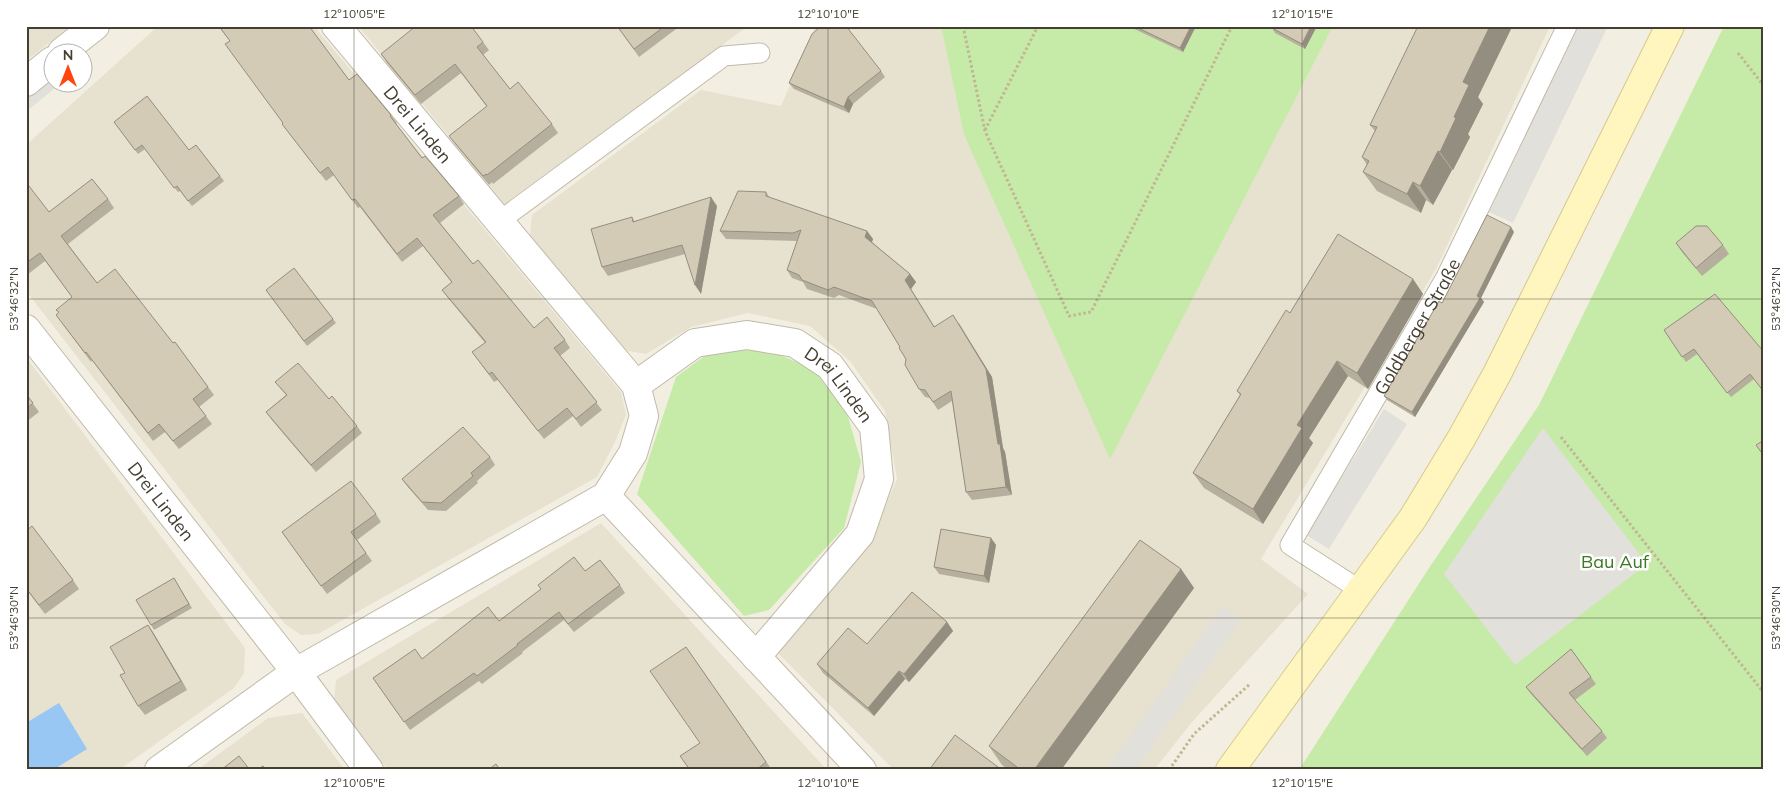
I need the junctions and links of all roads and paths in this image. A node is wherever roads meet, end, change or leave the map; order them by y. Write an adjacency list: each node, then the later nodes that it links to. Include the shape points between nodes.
1 (95, 26): 8 (street)
2 (336, 26): 15 (street, Drei Linden)
3 (963, 26): 14 (path)
4 (1038, 26): 14 (path)
5 (1232, 26): 14 (path, via 1091,312 1069,316)
6 (1567, 26): 20 (lane, Goldberger Straße, via 1446,277 1290,545)
7 (1670, 26): 20 (main road, via 1497,374 1413,518)
8 (75, 42)
9 (760, 53): 15 (lane, via 724,56)
10 (1738, 53): 13 (path)
11 (42, 69): 12 (street)
12 (26, 82)
13 (1764, 86)
14 (985, 131)
15 (498, 222): 17 (street, Drei Linden)
16 (26, 329): 22 (street, Drei Linden)
17 (636, 385): 19 (street, Drei Linden, via 644,416 633,453); 21 (street, Drei Linden, via 695,343 746,335 795,343 830,366 874,427 878,479 860,534)
18 (1561, 436): 24 (path)
19 (606, 496): 21 (street); 22 (street, Drei Linden)
20 (1360, 590): 29 (main road)
21 (756, 656): 27 (street)
22 (296, 672): 25 (street); 26 (street, Drei Linden)
23 (1255, 678): 28 (path, via 1194,734)
24 (1764, 692)
25 (159, 770)
26 (369, 770)
27 (862, 770)
28 (1168, 770)
29 (1230, 770)

